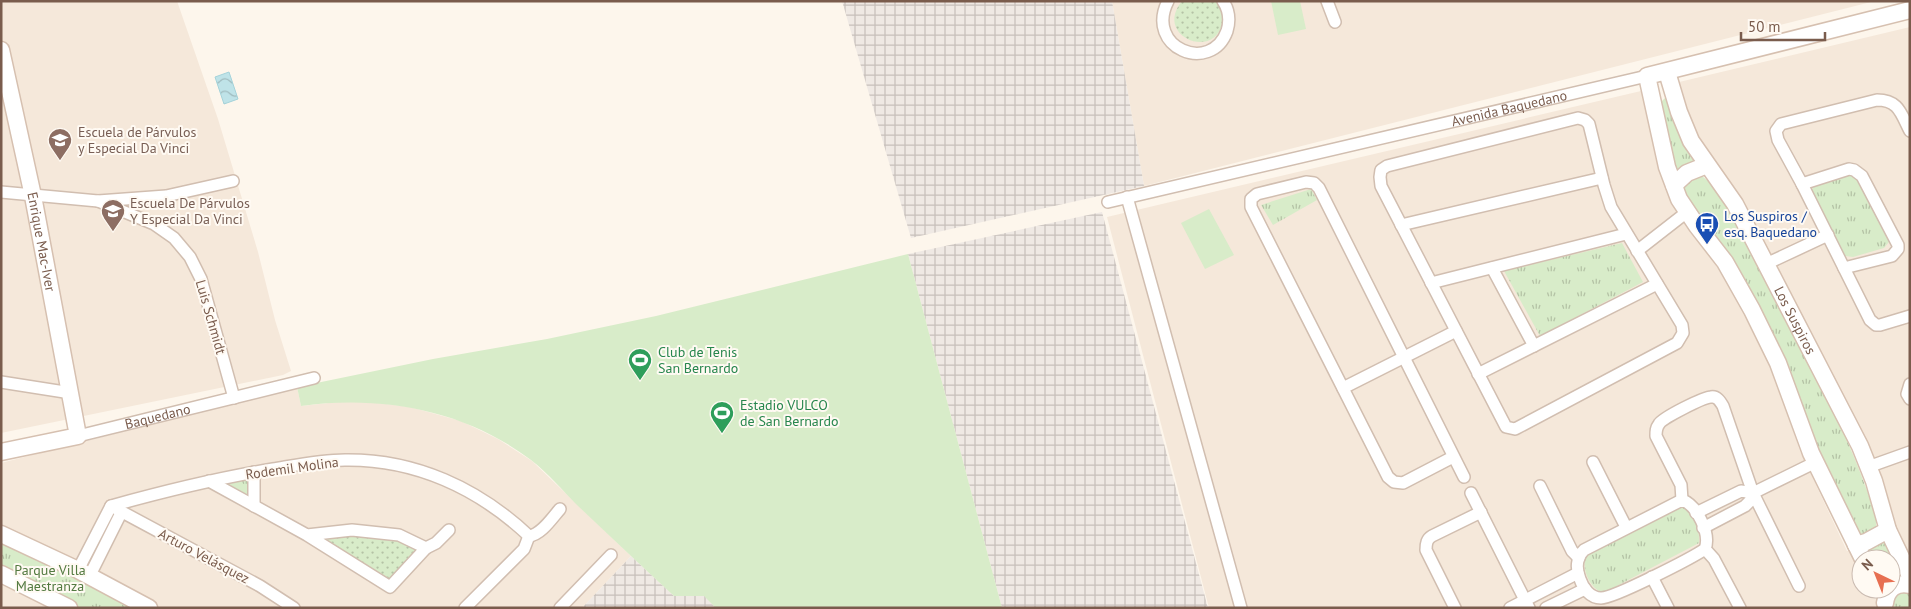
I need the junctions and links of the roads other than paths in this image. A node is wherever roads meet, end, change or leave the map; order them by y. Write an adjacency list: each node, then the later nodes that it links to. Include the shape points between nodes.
1 (1158, 1): 6 (street)
2 (1168, 1): 6 (street)
3 (1223, 1): 6 (street, via 1229,15 1228,26 1221,41 1208,51 1187,52 1176,48 1166,35)
4 (1327, 1): 7 (street)
5 (1910, 10): 9 (street, Avenida Baquedano)
6 (1162, 19)
7 (1335, 22)
8 (1, 50): 18 (street, Enrique Mac-Iver)
9 (1667, 72): 10 (street, Avenida Baquedano); 12 (street, Los Suspiros, via 1685,128)
10 (1647, 76): 16 (street); 19 (street, Avenida Baquedano)
11 (1910, 131): 15 (street, via 1898,107 1886,100 1781,124 1776,131 1778,140)
12 (1707, 165): 16 (street, via 1687,173); 27 (street, Los Suspiros, via 1735,204)
13 (1602, 178): 23 (street); 23 (street, via 1589,124 1578,118 1387,166 1381,170 1381,186); 24 (street, via 1611,207)
14 (233, 181): 20 (street, via 166,196)
15 (1802, 184): 25 (street); 29 (street, via 1854,170 1862,176 1898,245 1892,256)
16 (1674, 185): 22 (street)
17 (1, 192): 18 (street)
18 (34, 196): 20 (street); 41 (street, Enrique Mac-Iver)
19 (1127, 197): 21 (street, Avenida Baquedano); 93 (street)
20 (98, 201): 42 (street, Luis Schmidt, via 154,224 174,238 190,257 202,279)
21 (1108, 202)
22 (1687, 212): 26 (street); 49 (street, via 1725,262 1752,310 1781,370)
23 (1401, 225): 30 (street)
24 (1626, 234): 26 (street); 28 (street)
25 (1828, 235): 27 (street); 29 (street)
26 (1637, 251): 31 (street)
27 (1766, 264): 50 (street, Los Suspiros)
28 (1492, 268): 30 (street); 34 (street)
29 (1844, 268): 32 (street, via 1873,323 1880,325)
30 (1431, 283): 33 (street)
31 (1657, 284): 34 (street); 36 (street, via 1682,325 1683,333 1677,343 1515,429 1506,426)
32 (1910, 316)
33 (1456, 331): 35 (street); 36 (street)
34 (1534, 346): 36 (street)
35 (1404, 357): 40 (street); 40 (street, via 1319,188 1306,182 1257,194 1251,199 1251,208); 47 (street)
36 (1478, 374)
37 (314, 378): 42 (street, Baquedano)
38 (1, 382): 41 (street)
39 (1910, 384): 43 (street)
40 (1343, 388): 47 (street, via 1388,477 1394,482 1403,483)
41 (71, 393): 44 (street, Enrique Mac-Iver)
42 (234, 398): 44 (street, Baquedano)
43 (1910, 399)
44 (78, 436): 45 (street, Baquedano)
45 (1, 452)
46 (1910, 452): 50 (street)
47 (1453, 457): 52 (street)
48 (1593, 462): 63 (street)
49 (1816, 462): 56 (street); 72 (street)
50 (1868, 467): 66 (street, Los Suspiros)
51 (254, 472): 53 (street, Rodemil Molina); 58 (street); 69 (street, Rodemil Molina, via 344,460 400,465 470,491 501,511)
52 (1464, 477)
53 (209, 481): 58 (street); 60 (street, Rodemil Molina)
54 (1540, 486): 75 (street)
55 (1471, 493): 61 (street)
56 (1753, 493): 57 (street, via 1723,406 1710,396 1662,421 1656,431 1681,485); 62 (street, via 1741,491); 64 (street, via 1746,506); 82 (street)
57 (1682, 500): 62 (street, via 1689,503); 63 (street)
58 (254, 506): 68 (street)
59 (560, 509): 69 (street, via 539,531)
60 (116, 510): 76 (street); 90 (street, Arturo Velásquez, via 260,586)
61 (1480, 512): 87 (street); 94 (street, via 1432,536 1426,545)
62 (1696, 513): 64 (street)
63 (1626, 527): 75 (street, via 1584,550)
64 (1703, 528): 71 (street, via 1707,537)
65 (449, 530): 70 (street)
66 (1888, 530): 73 (street, via 1866,542); 79 (street, Los Suspiros)
67 (1, 534): 76 (street)
68 (306, 535): 70 (street, via 352,530 399,535); 70 (street, via 390,587)
69 (529, 536): 91 (street, via 524,549)
70 (426, 548)
71 (1705, 549): 80 (street); 98 (street, via 1714,559)
72 (1859, 549)
73 (1862, 549)
74 (611, 554): 92 (street)
75 (1579, 558): 77 (street)
76 (83, 573): 89 (street)
77 (1578, 573): 83 (street); 87 (street)
78 (1, 574): 85 (street)
79 (1910, 576)
80 (1652, 577): 86 (street); 97 (street)
81 (1910, 585): 84 (street, via 1892,588)
82 (1799, 586)
83 (1585, 589): 86 (street); 96 (street)
84 (1884, 600)
85 (43, 602): 88 (street)
86 (1599, 603)
87 (1527, 604): 95 (street)
88 (69, 608)
89 (148, 608)
90 (294, 608)
91 (465, 608)
92 (560, 608)
93 (1241, 608)
94 (1455, 608)
95 (1510, 608)
96 (1546, 608)
97 (1668, 608)
98 (1740, 608)

